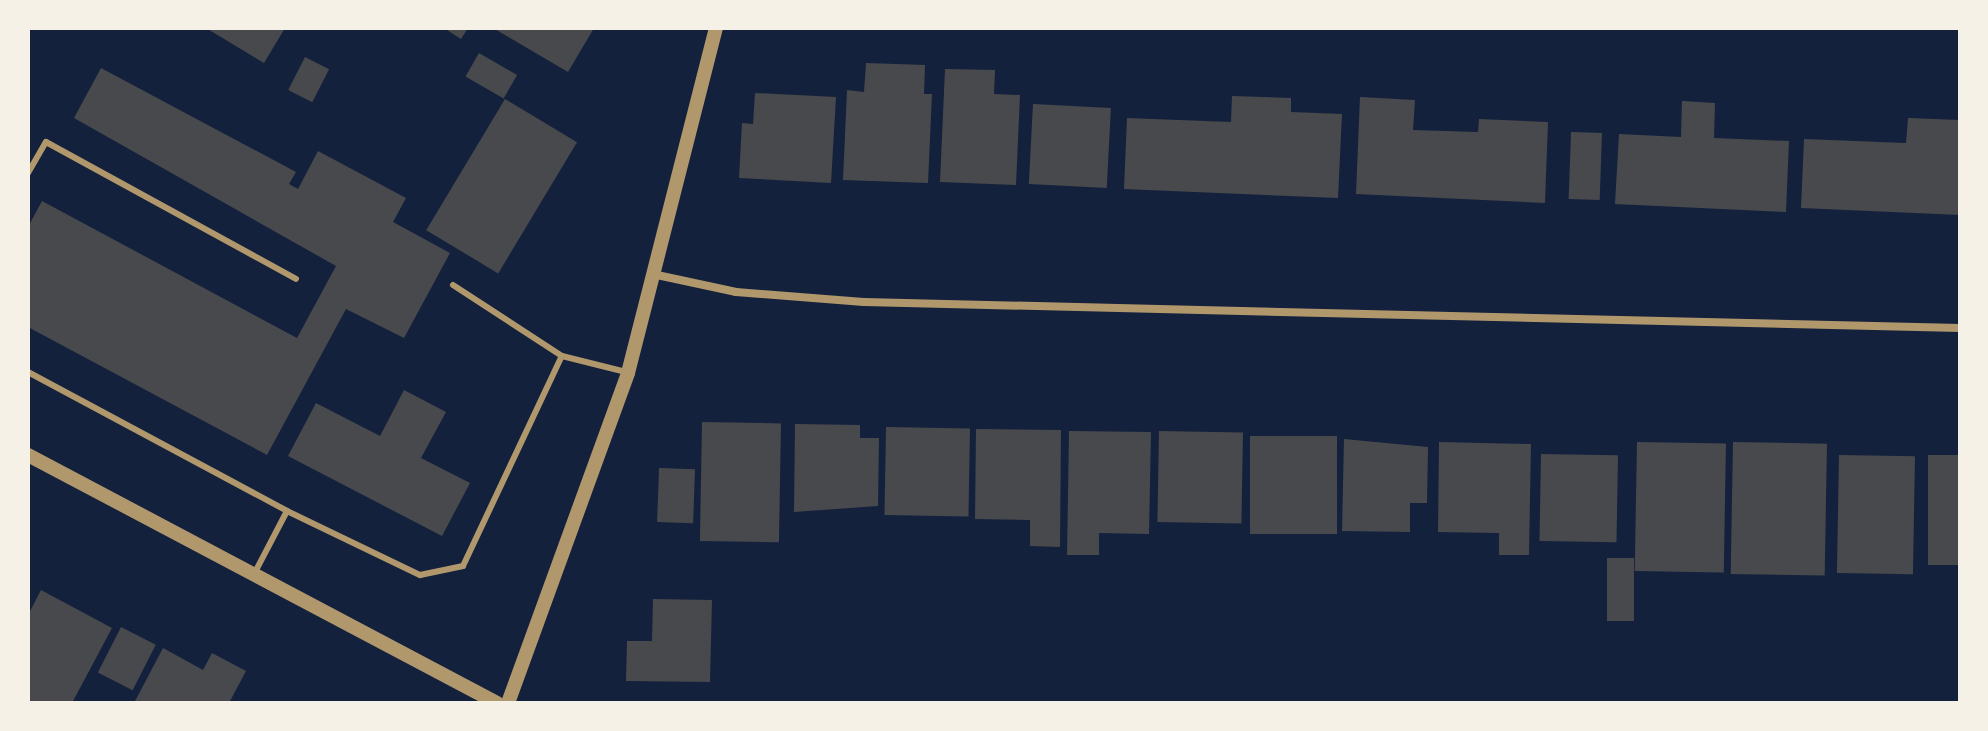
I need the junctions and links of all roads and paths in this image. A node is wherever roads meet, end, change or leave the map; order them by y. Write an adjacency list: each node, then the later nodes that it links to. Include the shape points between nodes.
1 (716, 28): 3 (street)
2 (28, 173): 4 (lane, via 46,142)
3 (657, 275): 6 (street, via 736,292 864,302); 9 (street)
4 (296, 279)
5 (453, 285): 7 (lane)
6 (1960, 328)
7 (562, 356): 9 (lane); 11 (lane, via 463,566 420,575)
8 (28, 372): 11 (lane)
9 (628, 373): 14 (street)
10 (28, 455): 12 (street)
11 (287, 511): 12 (lane)
12 (254, 575): 13 (street)
13 (497, 703)
14 (508, 703)

